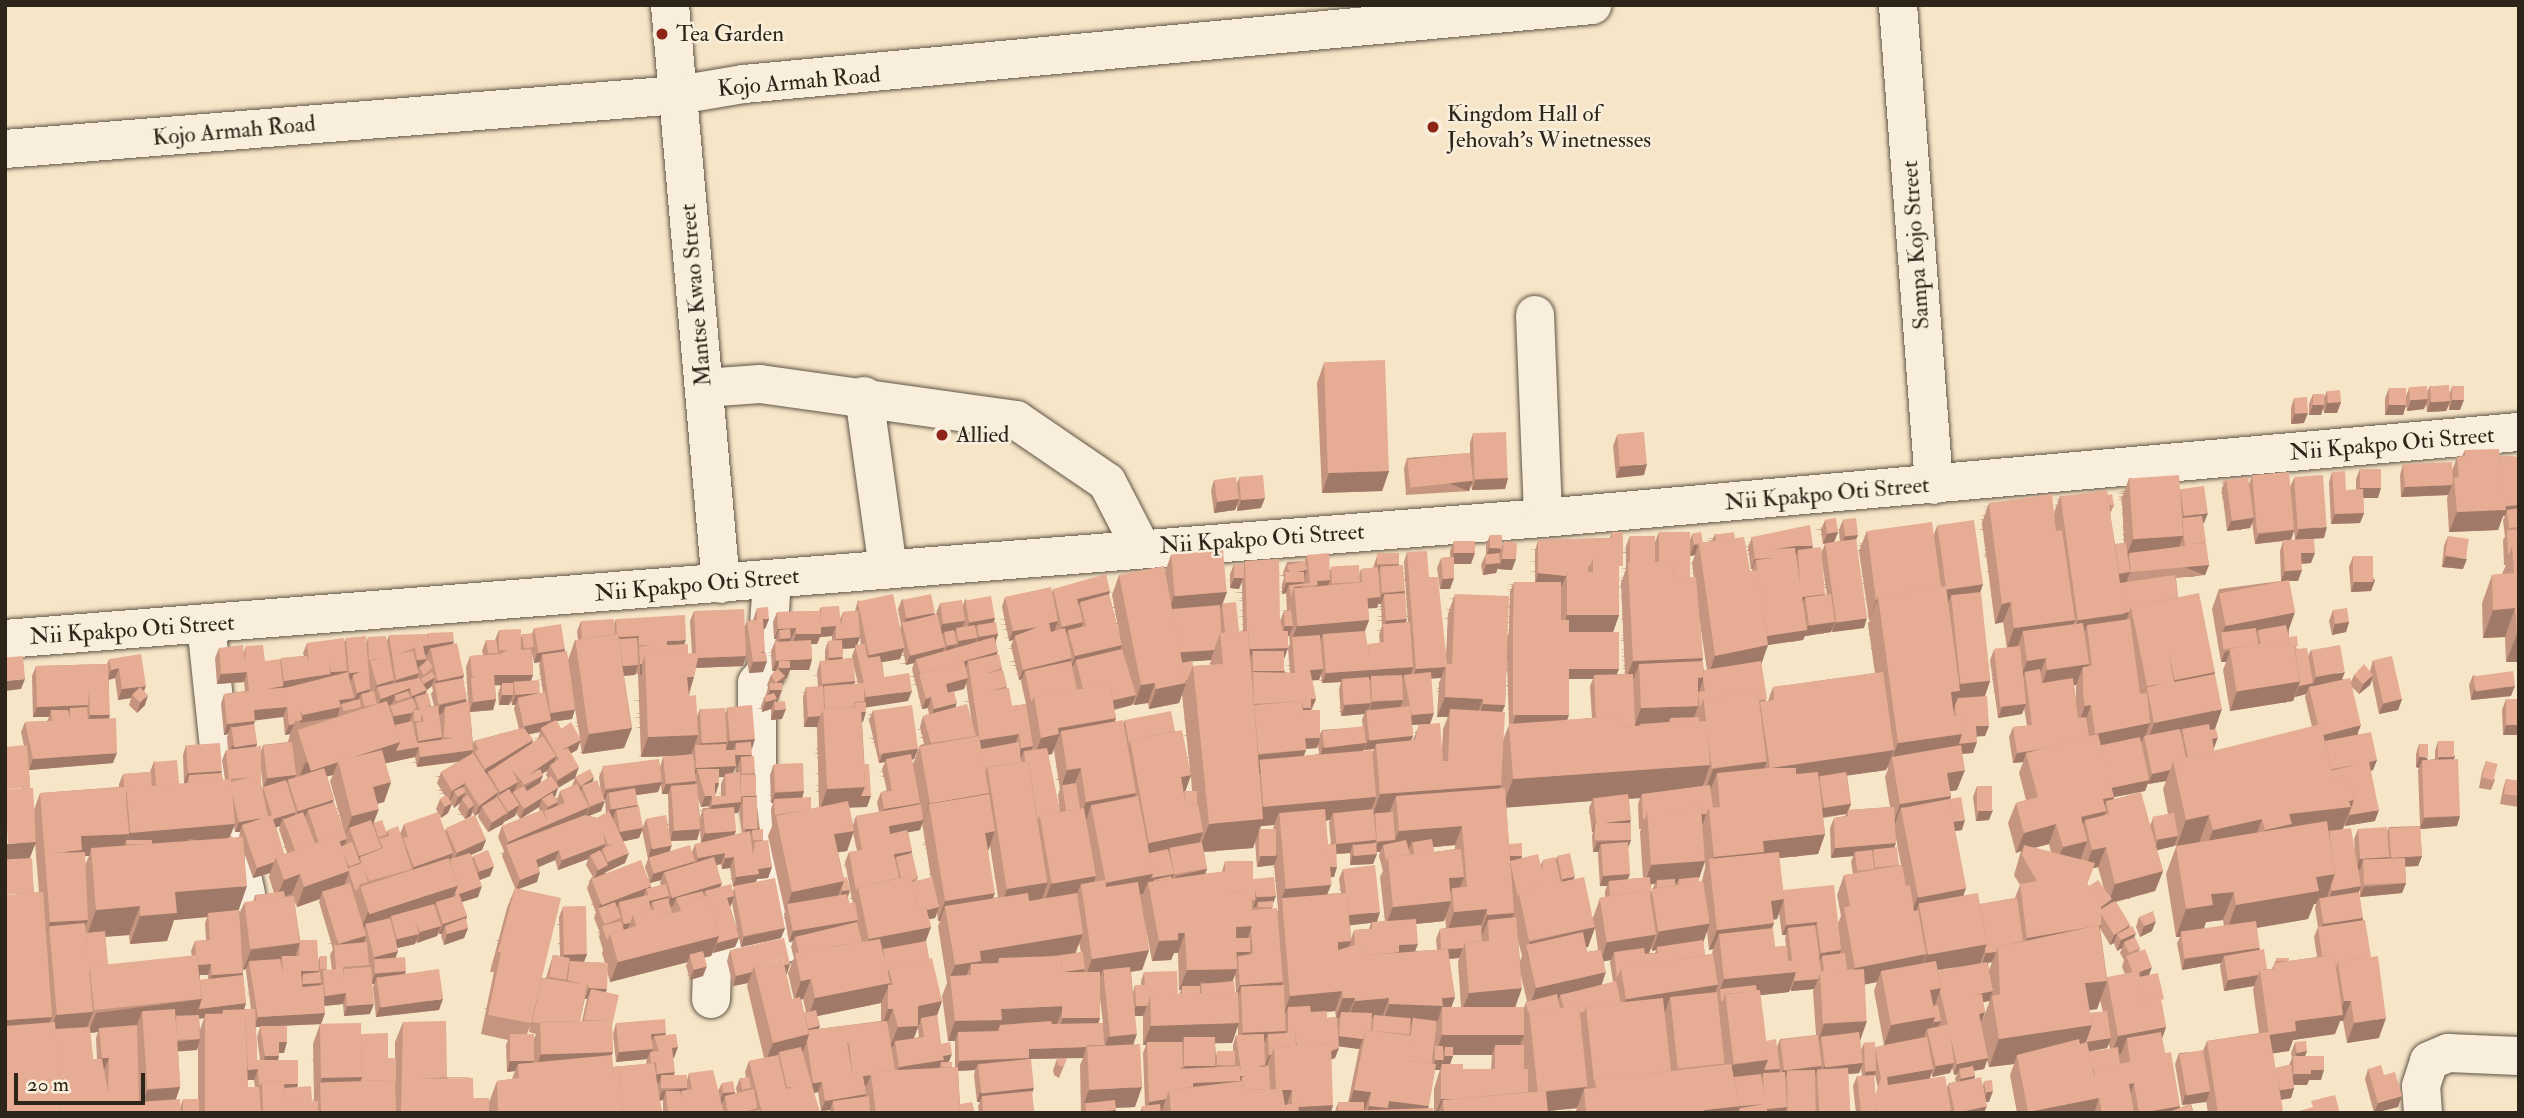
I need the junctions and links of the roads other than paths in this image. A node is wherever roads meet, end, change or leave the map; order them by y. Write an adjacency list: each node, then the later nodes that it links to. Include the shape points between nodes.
1 (670, 5): 4 (street, Mantse Kwao Street)
2 (1592, 5): 4 (street, Kojo Armah Road, via 744,84)
3 (1898, 5): 10 (street, Sampa Kojo Street)
4 (678, 94): 5 (street, Kojo Armah Road); 7 (street, Mantse Kwao Street)
5 (5, 149)
6 (1535, 315): 11 (street)
7 (704, 388): 8 (street, via 760,384); 15 (street, Mantse Kwao Street)
8 (864, 396): 12 (street, via 1016,420 1107,482); 13 (street)
9 (2519, 432): 10 (street, Nii Kpakpo Oti Street)
10 (1934, 485): 11 (street, Nii Kpakpo Oti Street)
11 (1543, 518): 12 (street, Nii Kpakpo Oti Street)
12 (1141, 548): 13 (street, Nii Kpakpo Oti Street)
13 (888, 569): 14 (street, Nii Kpakpo Oti Street)
14 (772, 580): 15 (street, Nii Kpakpo Oti Street); 19 (street, via 766,672 757,683 757,788 785,943 712,961)
15 (721, 584): 16 (street, Nii Kpakpo Oti Street)
16 (206, 624): 17 (street, Nii Kpakpo Oti Street); 18 (street, via 224,796)
17 (5, 639)
18 (246, 894)
19 (710, 999)
20 (2519, 1056): 21 (street, via 2448,1054 2429,1062 2421,1086)
21 (2423, 1113)

